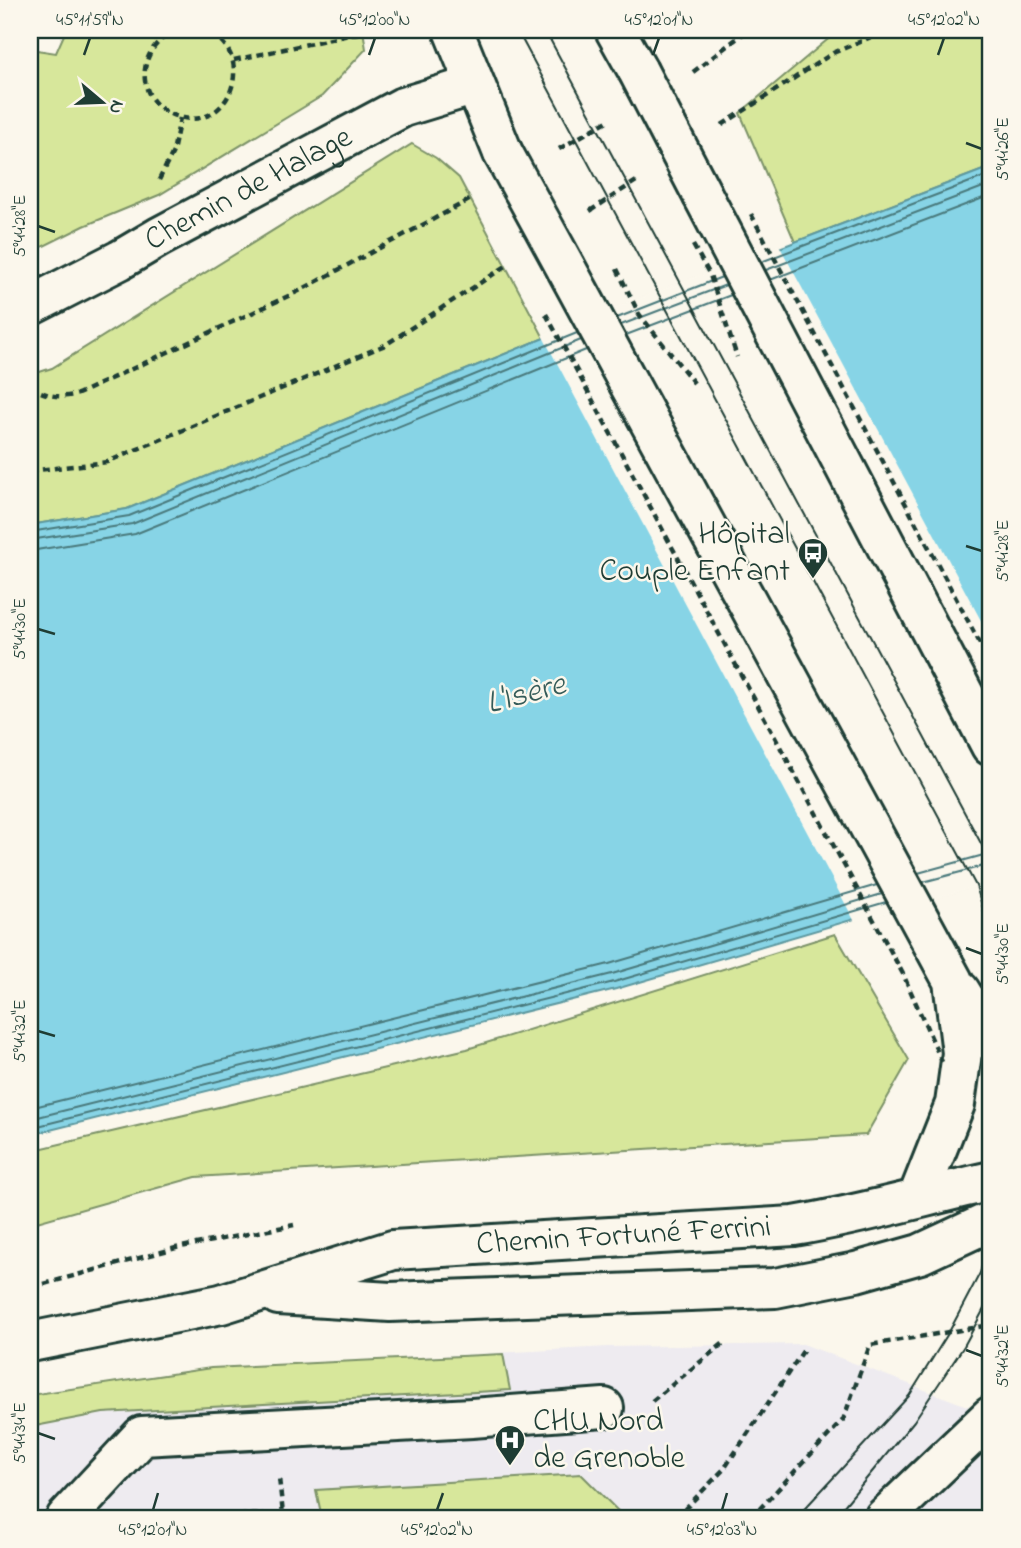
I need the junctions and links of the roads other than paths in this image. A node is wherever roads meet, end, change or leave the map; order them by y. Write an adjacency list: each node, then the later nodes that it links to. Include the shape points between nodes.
1 (453, 30): 3 (street)
2 (615, 30): 5 (street, bridge)
3 (474, 85): 4 (street, Chemin de Halage, via 403,107); 6 (street, bridge, via 503,153 953,981)
4 (30, 306)
5 (991, 746)
6 (965, 1052): 8 (street, via 955,1104)
7 (991, 1181): 8 (street, Chemin Fortuné Ferrini)
8 (918, 1197): 10 (street, Chemin Fortuné Ferrini, via 850,1217 794,1226 393,1250)
9 (991, 1221): 10 (street, Chemin Fortuné Ferrini, via 920,1254 775,1289 390,1302)
10 (255, 1293): 11 (street, Chemin Fortuné Ferrini, via 221,1304)
11 (30, 1342)
12 (604, 1408): 14 (street, via 142,1436)
13 (991, 1416): 15 (street)
14 (66, 1518)
15 (884, 1518)

